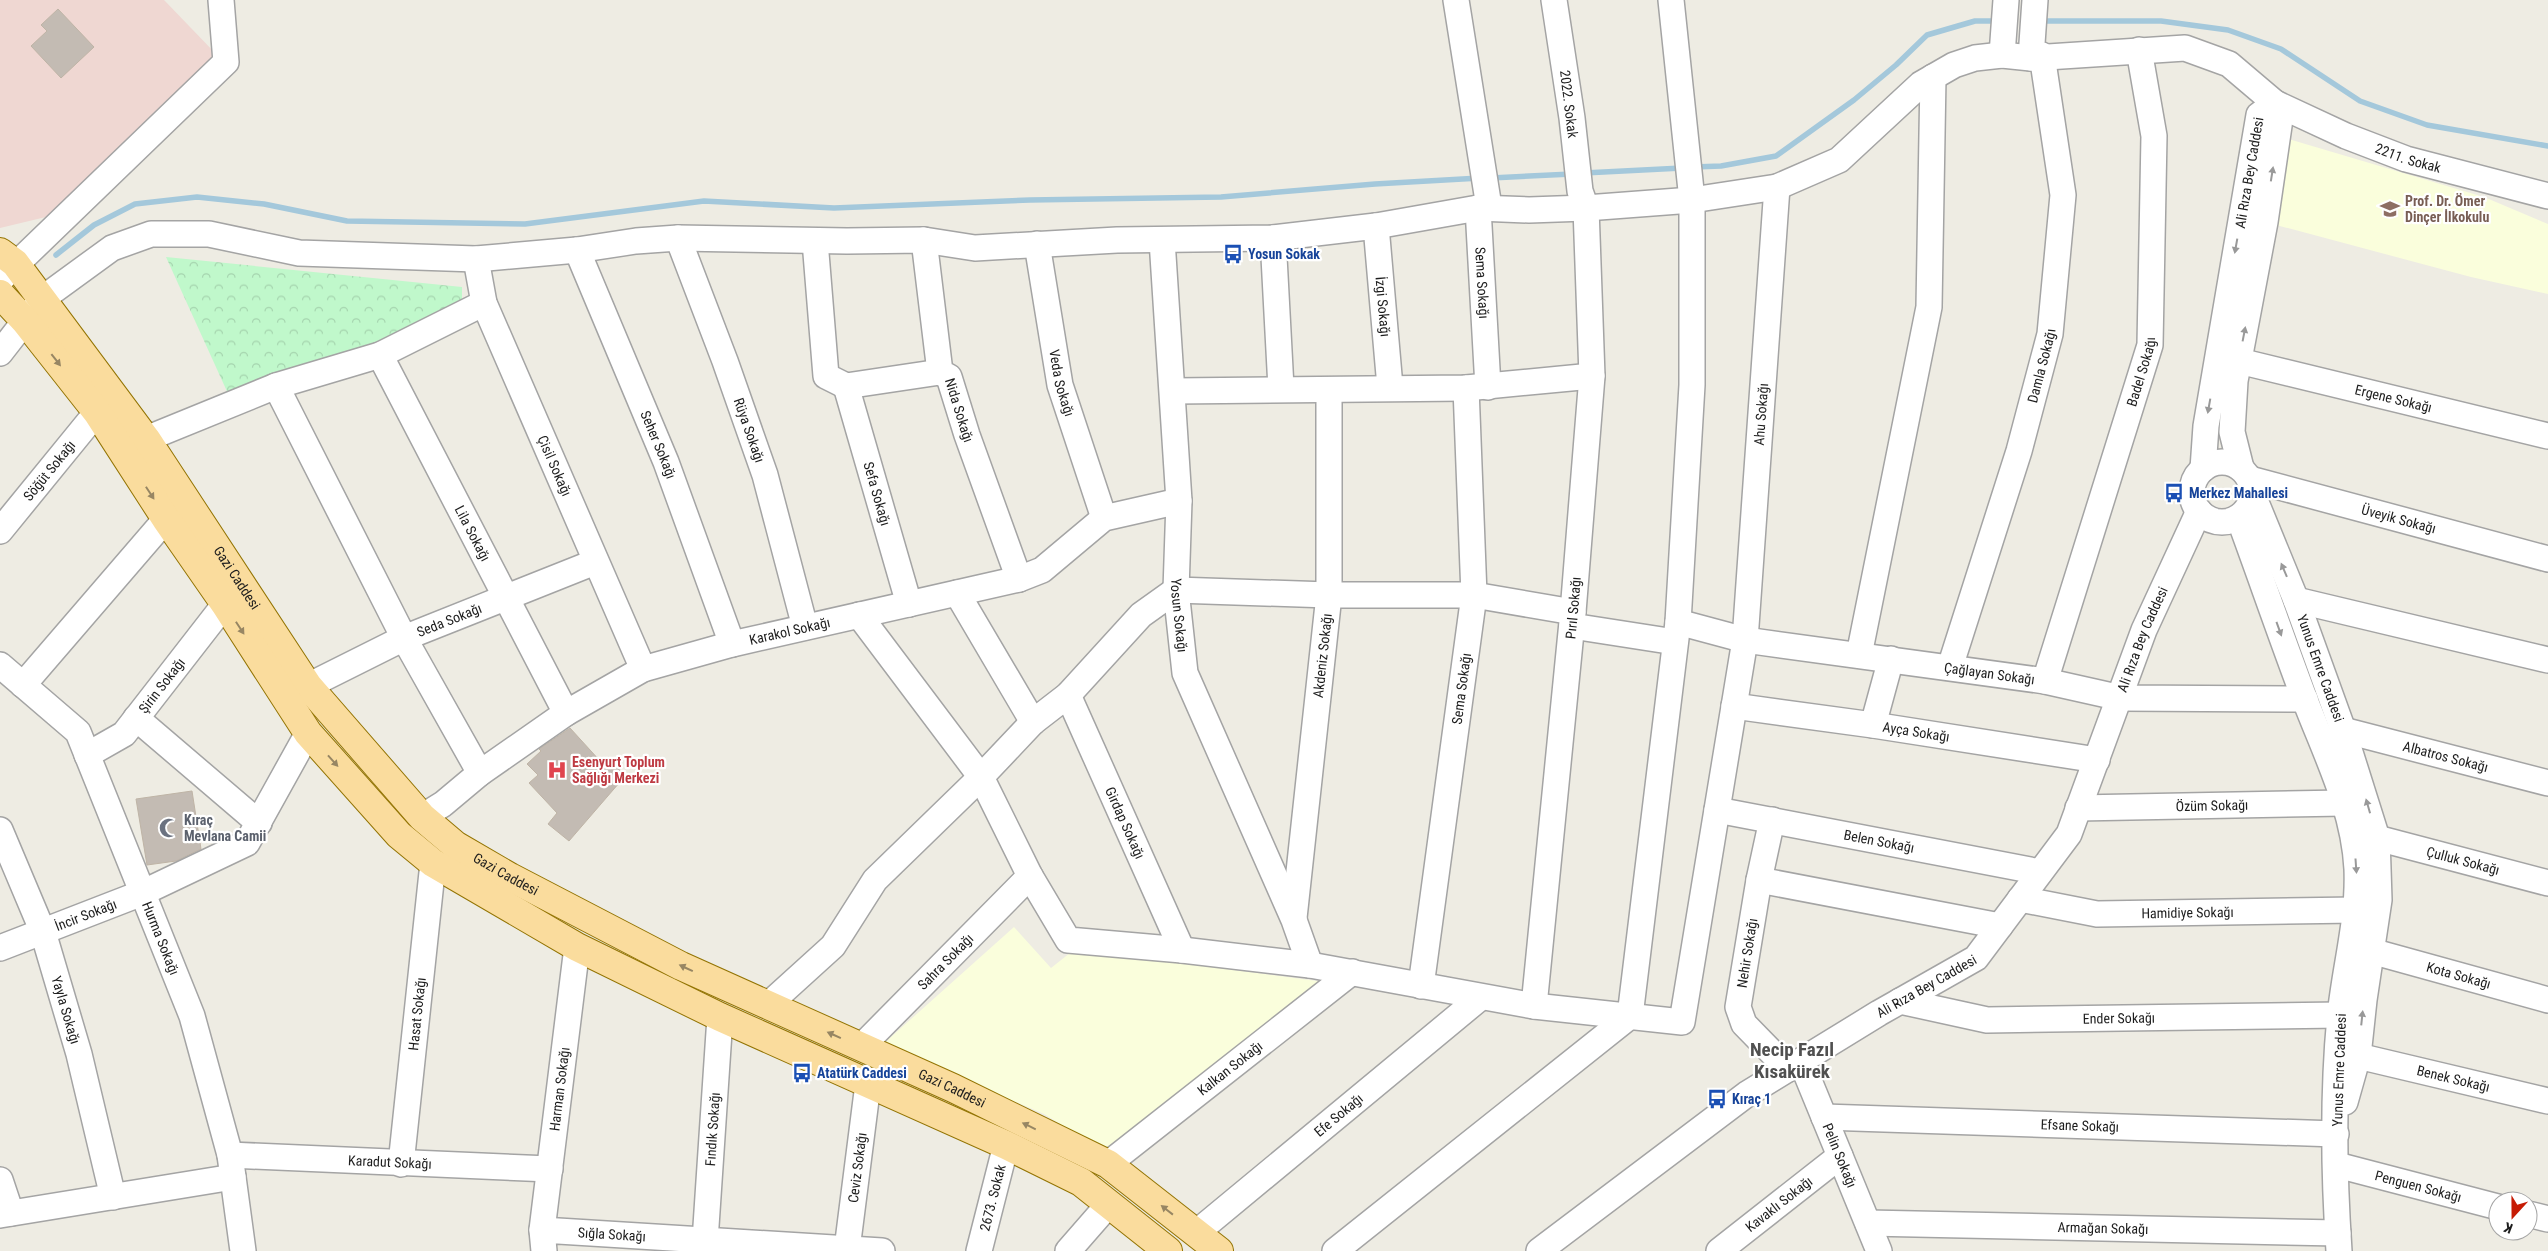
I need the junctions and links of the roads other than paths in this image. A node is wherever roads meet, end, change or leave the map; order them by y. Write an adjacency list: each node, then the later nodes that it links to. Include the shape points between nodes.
1 (222, 0): 26 (street, via 226,62)
2 (1456, 0): 16 (street, Sema Sokağı, via 1483,160)
3 (1554, 0): 15 (street, 2022. Sokak)
4 (1671, 0): 13 (street)
5 (2034, 6): 9 (street, Damla Sokağı)
6 (2005, 7): 7 (street)
7 (2002, 50): 9 (street, 2211. Sokak); 10 (street, 2211. Sokak, via 1954,65)
8 (2139, 50): 9 (street, 2211. Sokak); 11 (street, 2211. Sokak, via 2185,48 2228,64); 78 (street, Badel Sokağı, via 2154,136 2150,345)
9 (2035, 52): 76 (street, Damla Sokağı, via 2064,195 2050,334 2018,451)
10 (1933, 77): 12 (street, 2211. Sokak, via 1921,84 1839,160); 72 (street, via 1929,307)
11 (2275, 103): 14 (street, 2211. Sokak, via 2406,159); 33 (street, Ali Rıza Bey Caddesi, one-way to 11, via 2279,128); 46 (street, Ali Rıza Bey Caddesi, one-way to 46, via 2259,115 2206,426)
12 (1777, 187): 13 (street, 2211. Sokak); 70 (street, Ahu Sokağı)
13 (1692, 194): 15 (street, 2211. Sokak); 68 (street, via 1692,385)
14 (2548, 196)
15 (1583, 200): 16 (street, 2211. Sokak, via 1529,210); 35 (street, Pırıl Sokağı)
16 (1485, 204): 17 (street, 2211. Sokak); 40 (street, Sema Sokağı)
17 (1376, 226): 19 (street, 2211. Sokak); 38 (street, İzgi Sokağı)
18 (678, 238): 22 (street, 2211. Sokak); 24 (street, 2211. Sokak); 67 (street, Rüya Sokağı, via 765,475)
19 (1273, 238): 21 (street, 2211. Sokak); 39 (street)
20 (924, 240): 22 (street, 2211. Sokak); 23 (street, 2211. Sokak, via 975,248); 34 (street, Nida Sokağı)
21 (1162, 240): 23 (street, 2211. Sokak); 42 (street, Yosun Sokağı)
22 (815, 241): 37 (street, via 826,376)
23 (1036, 244): 50 (street, Veda Sokağı, via 1060,385)
24 (577, 250): 25 (street, 2211. Sokak); 71 (street, Seher Sokağı, via 666,462)
25 (476, 260): 28 (street, 2211. Sokak, via 299,252 208,234 151,234 112,248); 29 (street, Çisil Sokağı)
26 (5, 265): 28 (main road, Gazi Caddesi)
27 (0, 294): 30 (main road, Gazi Caddesi)
28 (42, 299): 30 (street, 2211. Sokak); 45 (main road, Gazi Caddesi)
29 (484, 303): 32 (street); 55 (street, Çisil Sokağı)
30 (26, 322): 31 (street, 2211. Sokak); 43 (main road, Gazi Caddesi, one-way to 43)
31 (0, 353)
32 (380, 355): 36 (street); 61 (street, Lila Sokağı)
33 (2239, 361): 44 (street, Ergene Sokağı); 47 (street, Ali Rıza Bey Caddesi, via 2232,432)
34 (940, 372): 37 (street); 56 (street, Nida Sokağı, via 949,377)
35 (1592, 376): 40 (street); 66 (street, Pırıl Sokağı)
36 (276, 386): 45 (street); 69 (street)
37 (846, 386): 64 (street, Sefa Sokağı)
38 (1390, 387): 40 (street); 41 (street)
39 (1281, 388): 41 (street); 42 (street)
40 (1477, 388): 60 (street, Sema Sokağı)
41 (1329, 390): 59 (street, Akdeniz Sokağı)
42 (1174, 391): 48 (street, Yosun Sokağı)
43 (97, 412): 52 (main road, Gazi Caddesi, one-way to 52); 53 (street, Söğüt Sokağı)
44 (2548, 436)
45 (146, 439): 80 (main road, Gazi Caddesi)
46 (2203, 469): 47 (street, via 2222,461); 49 (street, via 2193,482 2192,491)
47 (2248, 481): 51 (street, via 2250,504); 54 (street, Üveyik Sokağı); 62 (street, Yunus Emre Caddesi, one-way to 47)
48 (1179, 500): 50 (street, Karakol Sokağı); 57 (street, Yosun Sokağı)
49 (2199, 511): 51 (street, via 2222,522); 82 (street, Ali Rıza Bey Caddesi, via 2144,630)
50 (1104, 518): 56 (street, Karakol Sokağı, via 1042,570)
51 (2238, 518): 83 (street, Yunus Emre Caddesi, one-way to 83)
52 (166, 519): 63 (main road, Gazi Caddesi); 79 (street)
53 (0, 531)
54 (2548, 558)
55 (595, 562): 61 (street, Seda Sokağı); 77 (street, Çisil Sokağı)
56 (1019, 579): 58 (street, Karakol Sokağı)
57 (1176, 590): 59 (street, Çağlayan Sokağı); 81 (street, via 1141,615); 112 (street, Yosun Sokağı, via 1185,673)
58 (957, 593): 64 (street, Karakol Sokağı); 87 (street)
59 (1329, 595): 60 (street, Çağlayan Sokağı); 112 (street, Akdeniz Sokağı)
60 (1474, 595): 66 (street, Çağlayan Sokağı); 121 (street, Sema Sokağı)
61 (506, 598): 69 (street, Seda Sokağı); 85 (street, Lila Sokağı)
62 (2296, 600): 74 (street); 89 (street, Yunus Emre Caddesi)
63 (225, 604): 86 (street, Şirin Sokağı); 90 (main road, Gazi Caddesi, one-way to 90)
64 (909, 604): 65 (street, Karakol Sokağı)
65 (859, 615): 67 (street, Karakol Sokağı); 94 (street)
66 (1572, 619): 68 (street, Çağlayan Sokağı); 126 (street, Pırıl Sokağı)
67 (805, 627): 71 (street, Karakol Sokağı)
68 (1677, 632): 70 (street, Çağlayan Sokağı); 128 (street)
69 (404, 638): 80 (street, Seda Sokağı); 93 (street)
70 (1745, 640): 72 (street, Çağlayan Sokağı); 84 (street, Ahu Sokağı)
71 (732, 644): 77 (street, Karakol Sokağı)
72 (1859, 655): 73 (street, Çağlayan Sokağı)
73 (1891, 659): 76 (street, Çağlayan Sokağı); 88 (street)
74 (2548, 660)
75 (0, 665): 79 (street, Hurma Sokağı)
76 (1950, 667): 78 (street, Çağlayan Sokağı)
77 (643, 669): 85 (street, Karakol Sokağı)
78 (2045, 681): 82 (street, Çağlayan Sokağı)
79 (23, 685): 91 (street, Hurma Sokağı, via 78,732)
80 (308, 686): 99 (main road, Gazi Caddesi)
81 (1068, 695): 87 (street); 117 (street, Girdap Sokağı)
82 (2121, 698): 83 (street, Çağlayan Sokağı); 92 (street, Ali Rıza Bey Caddesi)
83 (2304, 700): 96 (street, Yunus Emre Caddesi)
84 (1734, 706): 88 (street, Ayça Sokağı); 98 (street, Ahu Sokağı)
85 (566, 713): 93 (street, Karakol Sokağı)
86 (136, 718): 91 (street, Şirin Sokağı, via 124,734); 101 (street)
87 (1033, 722): 94 (street)
88 (1873, 725): 92 (street, Ayça Sokağı)
89 (2343, 730): 95 (street, Albatros Sokağı); 103 (street, Yunus Emre Caddesi, one-way to 89)
90 (308, 733): 101 (street, İncir Sokağı); 104 (main road, Gazi Caddesi, one-way to 104, via 399,835)
91 (87, 755): 109 (street, Hurma Sokağı)
92 (2097, 760): 97 (street, Ali Rıza Bey Caddesi)
93 (480, 773): 99 (street, Karakol Sokağı)
94 (981, 777): 106 (street); 125 (street, via 874,880 833,946)
95 (2548, 783)
96 (2344, 802): 97 (street, Özüm Sokağı); 111 (street, Yunus Emre Caddesi, one-way to 111, via 2357,868)
97 (2078, 808): 105 (street, Ali Rıza Bey Caddesi, via 2069,834)
98 (1717, 810): 100 (street, Belen Sokağı); 128 (street, Ahu Sokağı, via 1682,1022)
99 (422, 817): 125 (main road, Gazi Caddesi, one-way to 99, via 681,966 510,877 455,845)
100 (1772, 820): 105 (street, Belen Sokağı); 107 (street, Nehir Sokağı)
101 (259, 823): 109 (street, İncir Sokağı, via 247,843)
102 (0, 830): 114 (street, Yayla Sokağı)
103 (2377, 838): 108 (street, Çulluk Sokağı); 118 (street, Yunus Emre Caddesi, via 2379,900)
104 (432, 863): 115 (main road, Gazi Caddesi); 139 (street, Hasat Sokağı)
105 (2040, 872): 110 (street, Ali Rıza Bey Caddesi)
106 (1030, 876): 117 (street, via 1068,940); 130 (street, Sahra Sokağı)
107 (1759, 880): 113 (street); 132 (street, Nehir Sokağı, via 1738,1007 1744,1024)
108 (2548, 883)
109 (142, 893): 114 (street, İncir Sokağı); 142 (street, Hurma Sokağı, via 192,1016)
110 (2020, 899): 111 (street, Hamidiye Sokağı, via 2097,914); 113 (street, Ali Rıza Bey Caddesi)
111 (2356, 910): 127 (street, Yunus Emre Caddesi)
112 (1294, 920): 119 (street, Yosun Sokağı)
113 (2000, 926): 124 (street, Ali Rıza Bey Caddesi, via 1976,958)
114 (43, 932): 116 (street, İncir Sokağı); 145 (street, Yayla Sokağı, via 79,1054)
115 (577, 947): 129 (main road, Gazi Caddesi); 143 (street, Harman Sokağı)
116 (0, 948)
117 (1182, 950): 119 (street)
118 (2371, 951): 123 (street, Kota Sokağı); 131 (street, Yunus Emre Caddesi, one-way to 118)
119 (1310, 965): 120 (street)
120 (1352, 972): 121 (street); 140 (street, Kalkan Sokağı)
121 (1421, 986): 122 (street)
122 (1481, 997): 126 (street); 150 (street, Efe Sokağı)
123 (2548, 1000)
124 (1900, 1001): 127 (street, Ender Sokağı, via 1988,1020); 132 (street, Ali Rıza Bey Caddesi)
125 (768, 1005): 130 (main road, Gazi Caddesi, one-way to 125)
126 (1534, 1006): 128 (street)
127 (2340, 1015): 136 (street, Yunus Emre Caddesi)
128 (1630, 1016): 162 (street)
129 (720, 1017): 133 (main road, Gazi Caddesi); 152 (street, Fındık Sokağı)
130 (861, 1047): 140 (main road, Gazi Caddesi, one-way to 130)
131 (2358, 1056): 134 (street, Benek Sokağı); 136 (street, Yunus Emre Caddesi)
132 (1794, 1065): 135 (street, Pelin Sokağı); 163 (street, Ali Rıza Bey Caddesi, via 1747,1094)
133 (868, 1084): 137 (main road, Gazi Caddesi); 154 (street, Ceviz Sokağı)
134 (2548, 1101)
135 (1824, 1117): 136 (street, Efsane Sokağı); 138 (street, Pelin Sokağı)
136 (2336, 1134): 141 (street)
137 (1006, 1145): 146 (main road, Gazi Caddesi, via 1081,1182); 158 (street, 2673. Sokak)
138 (1840, 1156): 149 (street, Pelin Sokağı); 164 (street, Kavaklı Sokağı)
139 (401, 1164): 142 (street, Karadut Sokağı); 143 (street, Karadut Sokağı)
140 (1108, 1164): 150 (main road, Gazi Caddesi, one-way to 140)
141 (2337, 1165): 147 (street, Penguen Sokağı); 153 (street)
142 (231, 1166): 145 (street, Karadut Sokağı); 155 (street, Hurma Sokağı)
143 (550, 1169): 151 (street, Harman Sokağı)
144 (0, 1180): 148 (street)
145 (113, 1197): 148 (street, Karadut Sokağı)
146 (1109, 1204): 159 (street); 160 (main road, Gazi Caddesi)
147 (2488, 1204)
148 (6, 1214)
149 (1868, 1223): 153 (street, Armağan Sokağı); 165 (street, Pelin Sokağı)
150 (1196, 1232): 161 (main road, Gazi Caddesi)
151 (543, 1241): 152 (street, Sığla Sokağı)
152 (705, 1241): 154 (street, Sığla Sokağı)
153 (2339, 1242)
154 (847, 1249): 157 (street, Sığla Sokağı)
155 (243, 1251): 156 (street)
156 (248, 1251)
157 (882, 1251)
158 (979, 1251)
159 (1068, 1251)
160 (1168, 1251)
161 (1219, 1251)
162 (1335, 1251)
163 (1539, 1251)
164 (1719, 1251)
165 (1879, 1251)

